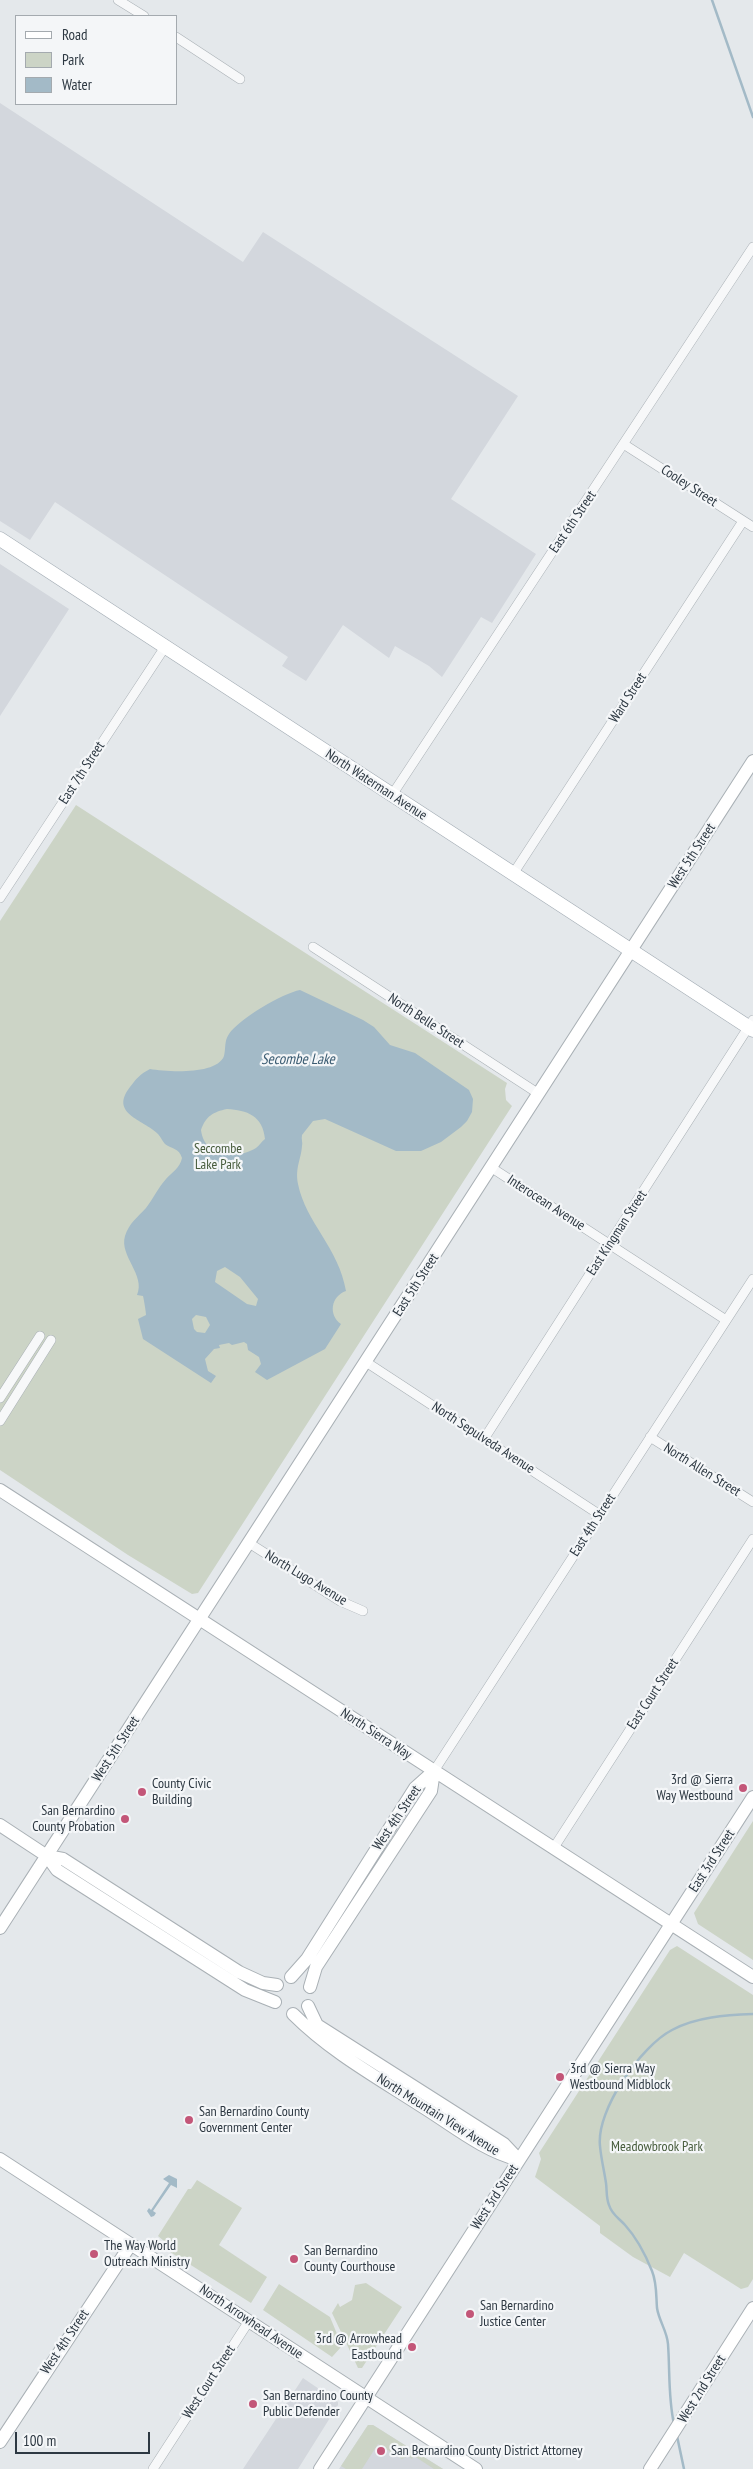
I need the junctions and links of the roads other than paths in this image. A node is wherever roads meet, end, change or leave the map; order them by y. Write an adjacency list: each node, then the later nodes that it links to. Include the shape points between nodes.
1 (118, 0): 2 (street)
2 (142, 15)
3 (178, 38): 4 (street)
4 (240, 78)
5 (753, 248): 6 (street, East 6th Street)
6 (625, 445): 7 (street, Cooley Street); 12 (street, East 6th Street)
7 (743, 521): 8 (street, Cooley Street); 13 (street, Ward Street)
8 (753, 527)
9 (0, 539): 10 (main road, North Waterman Avenue)
10 (165, 647): 12 (main road, North Waterman Avenue); 14 (street, East 7th Street)
11 (753, 761): 16 (street, West 5th Street)
12 (392, 795): 13 (main road, North Waterman Avenue)
13 (513, 874): 16 (main road, North Waterman Avenue)
14 (0, 898)
15 (313, 947): 18 (street, North Belle Street)
16 (630, 950): 17 (main road, North Waterman Avenue); 18 (street, East 5th Street)
17 (751, 1026): 20 (street, East Kingman Street)
18 (539, 1094): 19 (street, East 5th Street)
19 (492, 1168): 20 (street, Interocean Avenue); 25 (street, East 5th Street)
20 (609, 1245): 22 (street, Interocean Avenue); 29 (street, East Kingman Street)
21 (753, 1279): 22 (street, East 4th Street)
22 (726, 1320): 28 (street, East 4th Street)
23 (40, 1336): 26 (street)
24 (51, 1340): 27 (street)
25 (366, 1362): 29 (street, North Sepulveda Avenue); 34 (street, East 5th Street)
26 (0, 1398)
27 (0, 1421)
28 (650, 1437): 31 (street, North Allen Street); 32 (street, East 4th Street)
29 (484, 1439): 32 (street, North Sepulveda Avenue)
30 (0, 1490): 36 (street, North Sierra Way)
31 (753, 1502)
32 (600, 1515): 37 (street, East 4th Street)
33 (753, 1539): 40 (street, East Court Street)
34 (249, 1543): 35 (street, North Lugo Avenue, via 340,1601); 36 (street, East 5th Street)
35 (364, 1611)
36 (199, 1619): 37 (street, North Sierra Way); 41 (street, West 5th Street)
37 (434, 1771): 40 (street, North Sierra Way); 44 (street, West 4th Street, via 415,1788 307,1959); 47 (street, West 4th Street, via 431,1791 317,1965)
38 (753, 1797): 42 (street, East 3rd Street)
39 (0, 1826): 41 (street)
40 (553, 1849): 42 (street, North Sierra Way)
41 (47, 1856): 43 (street, West 5th Street); 46 (street, via 63,1859 245,1975); 48 (street, via 57,1870 155,1933 245,1990)
42 (671, 1925): 45 (street, North Sierra Way); 52 (street, West 3rd Street)
43 (0, 1928)
44 (291, 1977): 46 (street); 47 (street, via 300,1978)
45 (753, 1977)
46 (277, 1985): 48 (street)
47 (310, 1987): 49 (street)
48 (275, 2002): 50 (street, via 282,2011)
49 (308, 2006): 50 (street, via 299,2014); 52 (street, North Mountain View Avenue, via 317,2025 504,2144)
50 (293, 2014): 52 (street, North Mountain View Avenue, via 319,2040 456,2129 496,2154)
51 (0, 2158): 53 (street, North Arrowhead Avenue)
52 (519, 2160): 56 (street, West 3rd Street)
53 (132, 2244): 55 (street, North Arrowhead Avenue); 57 (street, West 4th Street)
54 (752, 2311): 61 (street, West 2nd Street)
55 (249, 2321): 56 (street, North Arrowhead Avenue); 58 (street, West Court Street)
56 (366, 2398): 59 (street, West 3rd Street); 60 (street, North Arrowhead Avenue)
57 (0, 2442)
58 (153, 2469)
59 (320, 2469)
60 (476, 2469)
61 (650, 2469)

